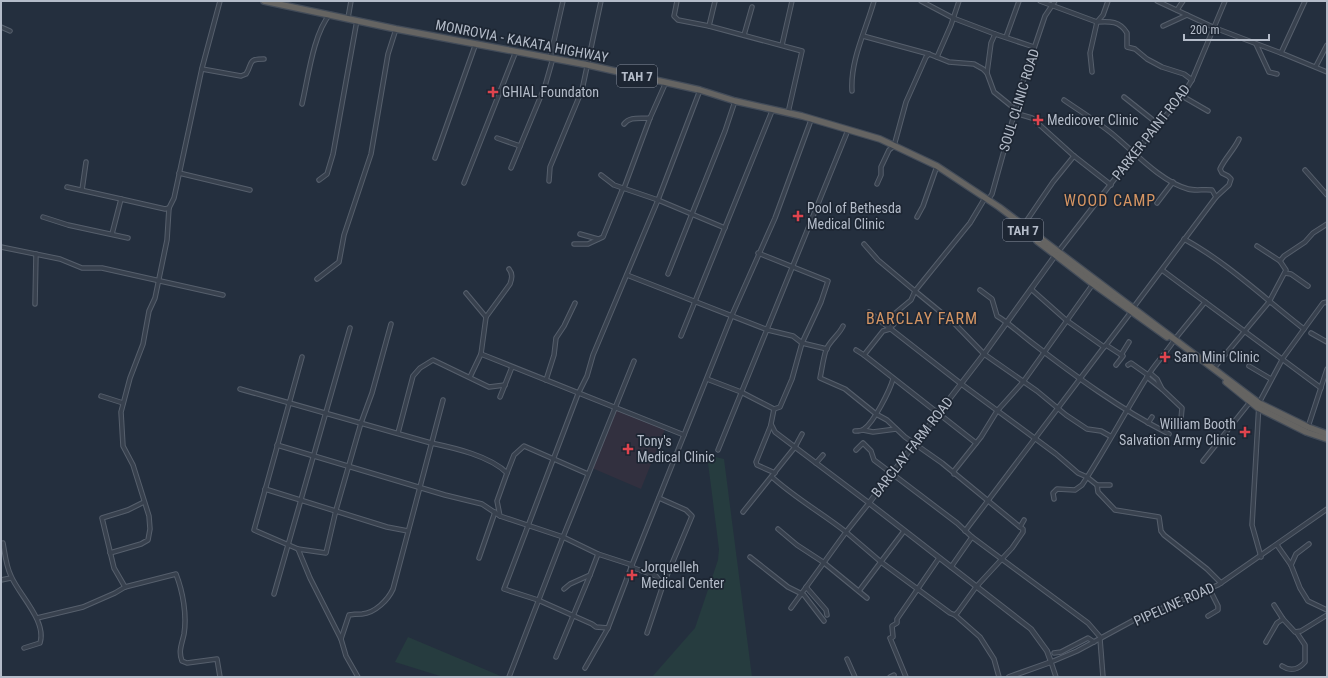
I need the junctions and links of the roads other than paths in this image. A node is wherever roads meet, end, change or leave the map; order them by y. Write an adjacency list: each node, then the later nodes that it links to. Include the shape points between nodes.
1 (220, 1): 52 (street)
2 (264, 1): 23 (highway, MONROVIA - KAKATA HIGHWAY / TAH 7)
3 (351, 1): 25 (street)
4 (563, 1): 48 (street)
5 (601, 1): 50 (street, via 586,63)
6 (677, 1): 29 (street, via 674,12 676,18)
7 (715, 1): 29 (street)
8 (792, 1): 41 (street)
9 (874, 1): 37 (street)
10 (920, 1): 26 (street)
11 (959, 1): 26 (street)
12 (1019, 1): 38 (street)
13 (1040, 1): 20 (street)
14 (1055, 1): 20 (street, SOUL CLINIC ROAD)
15 (1108, 1): 28 (street)
16 (1157, 1): 22 (street)
17 (1183, 1): 22 (street)
18 (1225, 1): 32 (street, PARKER PAINT ROAD)
19 (1306, 1): 45 (street)
20 (1053, 6): 28 (street); 43 (street, SOUL CLINIC ROAD, via 1045,16)
21 (752, 7): 36 (street)
22 (1177, 10): 24 (street)
23 (330, 14): 25 (highway, MONROVIA - KAKATA HIGHWAY / TAH 7); 65 (street, via 324,21 318,37)
24 (1187, 15): 30 (street); 32 (street)
25 (348, 18): 27 (highway, MONROVIA - KAKATA HIGHWAY / TAH 7)
26 (953, 18): 35 (street); 47 (street)
27 (357, 20): 33 (highway, MONROVIA - KAKATA HIGHWAY / TAH 7); 88 (street, via 333,154 327,174)
28 (1097, 22): 53 (street, via 1090,52); 57 (street, via 1117,23 1127,33 1127,47)
29 (709, 26): 36 (street)
30 (1163, 26)
31 (1, 27): 34 (street)
32 (1214, 28): 40 (street); 57 (street, PARKER PAINT ROAD)
33 (396, 29): 39 (highway, MONROVIA - KAKATA HIGHWAY / TAH 7); 130 (street, via 388,54 371,154 344,235 339,262)
34 (10, 31)
35 (995, 34): 38 (street); 55 (street, via 991,43)
36 (744, 35): 41 (street)
37 (863, 36): 46 (street); 60 (street, via 853,71)
38 (1006, 37): 43 (street)
39 (476, 43): 44 (highway, MONROVIA - KAKATA HIGHWAY / TAH 7); 81 (street)
40 (1256, 44): 45 (street); 56 (street, via 1269,72)
41 (782, 45): 69 (street, via 803,52)
42 (1327, 45): 51 (street)
43 (1034, 47): 67 (street, SOUL CLINIC ROAD)
44 (516, 51): 48 (highway, MONROVIA - KAKATA HIGHWAY / TAH 7); 91 (street)
45 (1281, 53): 51 (street)
46 (929, 54): 47 (street); 78 (street, via 906,102)
47 (937, 57): 55 (street, via 949,62 974,64)
48 (552, 58): 50 (highway, MONROVIA - KAKATA HIGHWAY / TAH 7); 77 (street, via 545,86)
49 (264, 59): 52 (street, via 254,59 246,74 241,76)
50 (588, 65): 58 (highway, MONROVIA - KAKATA HIGHWAY / TAH 7); 89 (street, via 582,90 550,167)
51 (1316, 66): 54 (street)
52 (202, 69): 86 (street)
53 (1092, 72)
54 (1327, 72)
55 (987, 73): 67 (street, via 994,92)
56 (1277, 74)
57 (1192, 80): 61 (street, PARKER PAINT ROAD)
58 (666, 82): 59 (highway, MONROVIA - KAKATA HIGHWAY / TAH 7); 70 (street)
59 (700, 90): 64 (highway, MONROVIA - KAKATA HIGHWAY / TAH 7); 101 (street)
60 (852, 91)
61 (1182, 96): 68 (street); 73 (street, PARKER PAINT ROAD)
62 (1124, 97): 73 (street)
63 (1064, 100): 79 (street, via 1115,136)
64 (735, 101): 66 (highway, MONROVIA - KAKATA HIGHWAY / TAH 7); 105 (street)
65 (302, 104)
66 (772, 111): 69 (highway, MONROVIA - KAKATA HIGHWAY / TAH 7); 110 (street)
67 (1015, 111): 80 (street, via 1032,118); 102 (street, SOUL CLINIC ROAD)
68 (1208, 111)
69 (788, 113): 71 (highway, MONROVIA - KAKATA HIGHWAY / TAH 7)
70 (650, 118): 72 (street, via 635,118 627,120); 95 (street)
71 (811, 120): 74 (highway, MONROVIA - KAKATA HIGHWAY / TAH 7); 121 (street, via 775,218)
72 (624, 124)
73 (1158, 124): 79 (street, PARKER PAINT ROAD)
74 (848, 130): 78 (highway, MONROVIA - KAKATA HIGHWAY / TAH 7, via 880,139); 124 (street)
75 (497, 138): 77 (street)
76 (1239, 139): 99 (street, via 1220,169 1231,179)
77 (520, 146): 84 (street)
78 (894, 146): 83 (highway, MONROVIA - KAKATA HIGHWAY / TAH 7); 92 (street, via 889,150 881,167)
79 (1134, 154): 90 (street); 93 (street, PARKER PAINT ROAD)
80 (1074, 156): 93 (street); 109 (street)
81 (435, 158)
82 (86, 162): 96 (street)
83 (937, 166): 102 (highway, MONROVIA - KAKATA HIGHWAY / TAH 7); 107 (street)
84 (512, 168)
85 (1305, 170): 98 (street)
86 (179, 173): 97 (street); 104 (street, via 174,198)
87 (601, 176): 95 (street)
88 (319, 180)
89 (549, 181)
90 (1173, 182): 99 (street, via 1188,189 1212,190); 103 (street)
91 (464, 184)
92 (877, 184)
93 (1111, 185): 122 (street, PARKER PAINT ROAD)
94 (67, 187): 96 (street)
95 (623, 188): 101 (street); 114 (street, via 606,233)
96 (82, 190): 100 (street)
97 (250, 190)
98 (1327, 195)
99 (1216, 197): 115 (street)
100 (121, 200): 104 (street); 111 (street)
101 (658, 200): 105 (street); 129 (street)
102 (988, 201): 109 (highway, MONROVIA - KAKATA HIGHWAY / TAH 7); 122 (highway, MONROVIA - KAKATA HIGHWAY / TAH 7); 136 (street, SOUL CLINIC ROAD)
103 (1157, 203)
104 (169, 208): 131 (street, via 167,240)
105 (692, 215): 110 (street); 128 (street)
106 (43, 217): 111 (street)
107 (917, 217)
108 (1327, 224): 123 (street)
109 (1023, 226): 122 (highway, MONROVIA - KAKATA HIGHWAY / TAH 7)
110 (726, 228): 139 (street)
111 (112, 234): 113 (street)
112 (580, 234): 114 (street)
113 (128, 238)
114 (598, 239): 116 (street, via 588,244)
115 (1184, 239): 126 (street); 141 (street, via 1210,254)
116 (574, 244)
117 (864, 244): 136 (street, via 878,260)
118 (1257, 246): 123 (street)
119 (1, 247): 120 (street)
120 (36, 254): 131 (street, via 60,259 82,268 102,268); 144 (street)
121 (758, 254): 124 (street); 147 (street)
122 (1056, 254): 132 (highway, MONROVIA - KAKATA HIGHWAY / TAH 7); 134 (street, BARCLAY FARM ROAD); 145 (highway, MONROVIA - KAKATA HIGHWAY / TAH 7)
123 (1280, 261): 127 (street)
124 (793, 267): 156 (street); 163 (street, via 828,281)
125 (509, 269): 148 (street, via 512,279 510,284)
126 (1162, 270): 140 (street); 145 (street)
127 (1285, 273): 133 (street, via 1291,274); 141 (street)
128 (668, 274)
129 (627, 275): 139 (street); 195 (street)
130 (317, 279)
131 (159, 281): 138 (street); 201 (street, via 149,310 143,344)
132 (1093, 284): 145 (highway, MONROVIA - KAKATA HIGHWAY / TAH 7); 149 (street)
133 (1308, 286)
134 (1031, 289): 149 (street); 150 (street, BARCLAY FARM ROAD)
135 (980, 290): 150 (street, via 992,299 997,316)
136 (915, 291): 154 (street, SOUL CLINIC ROAD, via 911,300 893,316 894,324); 169 (street, via 954,323)
137 (466, 293): 148 (street)
138 (223, 296)
139 (696, 302): 147 (street); 159 (street)
140 (1205, 302): 157 (street); 160 (street)
141 (1269, 302): 155 (street); 157 (street)
142 (1327, 302): 155 (street, via 1323,303)
143 (575, 303): 186 (street, via 556,338)
144 (35, 304)
145 (1132, 310): 160 (highway, MONROVIA - KAKATA HIGHWAY / TAH 7); 164 (street)
146 (869, 312): 154 (street)
147 (732, 315): 156 (street); 183 (street)
148 (486, 317): 168 (street)
149 (1066, 320): 164 (street); 167 (street)
150 (1006, 321): 167 (street); 169 (street, BARCLAY FARM ROAD)
151 (391, 324): 213 (street)
152 (843, 326): 165 (street, via 840,334)
153 (350, 328): 208 (street)
154 (891, 329): 170 (street, via 883,331); 190 (street)
155 (1304, 329): 173 (street)
156 (768, 330): 163 (street, via 793,336); 194 (street)
157 (1246, 332): 173 (street); 179 (street)
158 (1311, 334): 162 (street)
159 (681, 336)
160 (1174, 340): 179 (highway, MONROVIA - KAKATA HIGHWAY / TAH 7); 181 (street); 200 (highway, MONROVIA - KAKATA HIGHWAY / TAH 7)
161 (1129, 342): 171 (street)
162 (1327, 342)
163 (802, 343): 165 (street); 205 (street, via 792,379 780,407)
164 (1105, 346): 171 (street); 187 (street)
165 (827, 349): 209 (street, via 820,378 845,389)
166 (856, 350): 170 (street)
167 (1044, 352): 187 (street); 189 (street)
168 (481, 354): 178 (street); 182 (street)
169 (984, 354): 189 (street); 190 (street, BARCLAY FARM ROAD)
170 (864, 355): 184 (street)
171 (1120, 355): 175 (street, via 1123,356)
172 (302, 357): 199 (street)
173 (1284, 358): 185 (street); 192 (street)
174 (634, 361): 203 (street)
175 (1116, 365)
176 (1128, 365): 181 (street, via 1131,363)
177 (1249, 366): 185 (street)
178 (512, 367): 186 (street); 191 (street)
179 (1214, 368): 202 (highway, MONROVIA - KAKATA HIGHWAY / TAH 7)
180 (1327, 369): 188 (street)
181 (1148, 375): 207 (street); 212 (street, via 1157,379 1162,388 1182,408)
182 (470, 378): 191 (street, via 489,386); 220 (street, via 433,360 420,368 413,376)
183 (707, 379): 194 (street); 224 (street)
184 (893, 379): 209 (street, via 891,388); 210 (street)
185 (1271, 379): 202 (street)
186 (546, 380): 195 (street)
187 (1081, 380): 204 (street); 207 (street)
188 (1325, 381): 192 (street)
189 (1023, 382): 204 (street); 206 (street)
190 (960, 383): 206 (street); 210 (street, BARCLAY FARM ROAD)
191 (505, 385): 197 (street)
192 (1321, 388): 216 (street)
193 (240, 389): 199 (street)
194 (741, 392): 205 (street); 233 (street)
195 (578, 394): 203 (street); 237 (street)
196 (101, 396): 201 (street)
197 (500, 397)
198 (443, 400): 229 (street)
199 (290, 402): 208 (street); 231 (street)
200 (1250, 402): 202 (highway, MONROVIA - KAKATA HIGHWAY / TAH 7); 238 (street)
201 (123, 403): 256 (street, via 123,446 133,465)
202 (1259, 406): 216 (highway, MONROVIA - KAKATA HIGHWAY / TAH 7); 227 (highway, MONROVIA - KAKATA HIGHWAY / TAH 7, via 1306,432); 280 (street, via 1252,525)
203 (614, 407): 224 (street); 244 (street)
204 (1059, 408): 225 (street, via 1083,426 1108,433); 226 (street)
205 (774, 409): 215 (street)
206 (997, 411): 226 (street); 228 (street)
207 (1128, 412): 214 (street); 225 (street)
208 (327, 413): 213 (street); 236 (street)
209 (876, 414): 217 (street); 218 (street)
210 (938, 414): 228 (street); 230 (street, BARCLAY FARM ROAD)
211 (1152, 417): 214 (street)
212 (1181, 419)
213 (362, 423): 220 (street); 240 (street)
214 (1148, 423): 222 (street)
215 (771, 424): 232 (street, via 775,432); 242 (street, via 756,462 757,465)
216 (1308, 427): 223 (highway, MONROVIA - KAKATA HIGHWAY / TAH 7)
217 (863, 430): 218 (street); 219 (street)
218 (897, 430): 230 (street)
219 (855, 431)
220 (398, 433): 229 (street)
221 (802, 434): 232 (street)
222 (1170, 434)
223 (1327, 434)
224 (684, 435): 252 (street)
225 (1110, 436): 247 (street)
226 (1035, 439): 247 (street, via 1078,473); 254 (street)
227 (1327, 439)
228 (976, 442): 245 (street)
229 (431, 443): 241 (street, via 458,448 500,467); 250 (street)
230 (915, 443): 243 (street, BARCLAY FARM ROAD); 245 (street)
231 (277, 445): 236 (street); 251 (street)
232 (795, 447): 239 (street); 242 (street)
233 (718, 450)
234 (856, 450): 243 (street, via 862,444 871,451 874,460)
235 (823, 455): 239 (street)
236 (314, 456): 240 (street); 255 (street)
237 (554, 458): 241 (street, via 521,447 514,455); 244 (street); 264 (street)
238 (1203, 461)
239 (816, 462): 257 (street)
240 (349, 467): 250 (street); 259 (street)
241 (507, 473): 262 (street, via 497,502)
242 (775, 473): 246 (street)
243 (891, 473): 257 (street, BARCLAY FARM ROAD); 269 (street)
244 (588, 474): 271 (street)
245 (954, 474): 254 (street)
246 (772, 477): 261 (street); 270 (street)
247 (1087, 477): 248 (street); 253 (street, via 1078,490 1056,489 1053,493)
248 (1097, 485): 249 (street); 295 (street, via 1098,492 1115,510 1159,517 1164,535 1207,568)
249 (1110, 485)
250 (420, 488): 260 (street, via 482,504); 267 (street)
251 (265, 489): 255 (street); 275 (street, via 254,530)
252 (659, 498): 288 (street); 291 (street, via 686,510 692,516)
253 (1054, 499)
254 (987, 500): 265 (street); 269 (street)
255 (301, 501): 259 (street); 275 (street)
256 (144, 502): 278 (street, via 150,529 148,540); 278 (street, via 102,518)
257 (869, 503): 268 (street, BARCLAY FARM ROAD); 270 (street)
258 (1327, 509): 276 (street, PIPELINE ROAD)
259 (336, 510): 267 (street, via 387,527); 277 (street, via 326,553)
260 (495, 512): 262 (street); 282 (street)
261 (743, 512)
262 (500, 516): 264 (street)
263 (1024, 520): 265 (street)
264 (529, 527): 271 (street); 307 (street, via 504,589)
265 (1020, 527): 284 (street, via 1023,532)
266 (778, 529): 285 (street, via 796,545)
267 (408, 531): 322 (street, via 389,597 369,612 350,615)
268 (904, 531): 283 (street, BARCLAY FARM ROAD); 286 (street)
269 (965, 531): 272 (street)
270 (846, 532): 285 (street); 286 (street)
271 (562, 537): 279 (street); 307 (street)
272 (972, 537): 284 (street); 289 (street)
273 (3, 543): 293 (street)
274 (1309, 544): 287 (street, via 1296,554)
275 (288, 545): 277 (street); 304 (street)
276 (1277, 545): 280 (street, PIPELINE ROAD); 287 (street)
277 (298, 549): 322 (street)
278 (110, 553): 297 (street, via 114,568)
279 (598, 554): 288 (street); 290 (street)
280 (1261, 556): 295 (street, PIPELINE ROAD)
281 (750, 557): 305 (street)
282 (479, 558)
283 (940, 558): 289 (street, BARCLAY FARM ROAD); 302 (street)
284 (1001, 559): 299 (street); 323 (street, via 1088,623)
285 (823, 562): 298 (street); 303 (street)
286 (881, 562): 302 (street); 303 (street)
287 (1291, 565): 310 (street, via 1308,600)
288 (631, 566): 292 (street); 319 (street)
289 (951, 567): 299 (street, BARCLAY FARM ROAD)
290 (590, 575): 301 (street); 314 (street)
291 (668, 575): 292 (street); 296 (street)
292 (656, 576): 296 (street)
293 (11, 578): 294 (street); 316 (street)
294 (1, 580)
295 (1221, 583): 300 (street, PIPELINE ROAD)
296 (663, 585): 321 (street)
297 (124, 587): 316 (street, via 115,594 83,607); 333 (street, via 176,574 184,607 184,634 180,656 182,661 187,663 217,659)
298 (806, 587): 305 (street); 311 (street, via 826,610)
299 (976, 587): 312 (street); 330 (street, BARCLAY FARM ROAD, via 1031,629 1047,651)
300 (1210, 588): 315 (street, via 1218,610); 323 (street, PIPELINE ROAD, via 1136,619)
301 (564, 589)
302 (918, 589): 312 (street); 337 (street, via 897,619 898,623 891,629 893,637 890,638)
303 (859, 591): 306 (street)
304 (274, 594)
305 (801, 594): 309 (street); 318 (street)
306 (867, 598)
307 (538, 600): 314 (street); 335 (street)
308 (1274, 605): 317 (street)
309 (791, 608)
310 (1327, 610)
311 (827, 615)
312 (955, 615): 338 (street, via 980,637 994,659)
313 (1327, 615): 320 (street)
314 (573, 616): 319 (street, via 596,628); 328 (street)
315 (1208, 616)
316 (37, 618): 326 (street, via 40,643)
317 (1283, 619): 320 (street); 325 (street, via 1277,623)
318 (824, 621)
319 (608, 628): 332 (street)
320 (1297, 632): 331 (street, via 1305,645 1305,662 1295,669)
321 (647, 633)
322 (341, 639): 334 (street, via 349,663)
323 (1100, 639): 324 (street, PIPELINE ROAD); 341 (street)
324 (1094, 642): 327 (street, via 1088,638); 330 (street, PIPELINE ROAD)
325 (1266, 642)
326 (24, 648)
327 (1054, 653)
328 (556, 657)
329 (847, 659): 336 (street)
330 (1051, 662): 339 (street, PIPELINE ROAD); 340 (street)
331 (1282, 666)
332 (585, 668)
333 (220, 677)
334 (358, 677)
335 (509, 677)
336 (855, 677)
337 (906, 677)
338 (999, 677)
339 (1009, 677)
340 (1056, 677)
341 (1103, 677)

